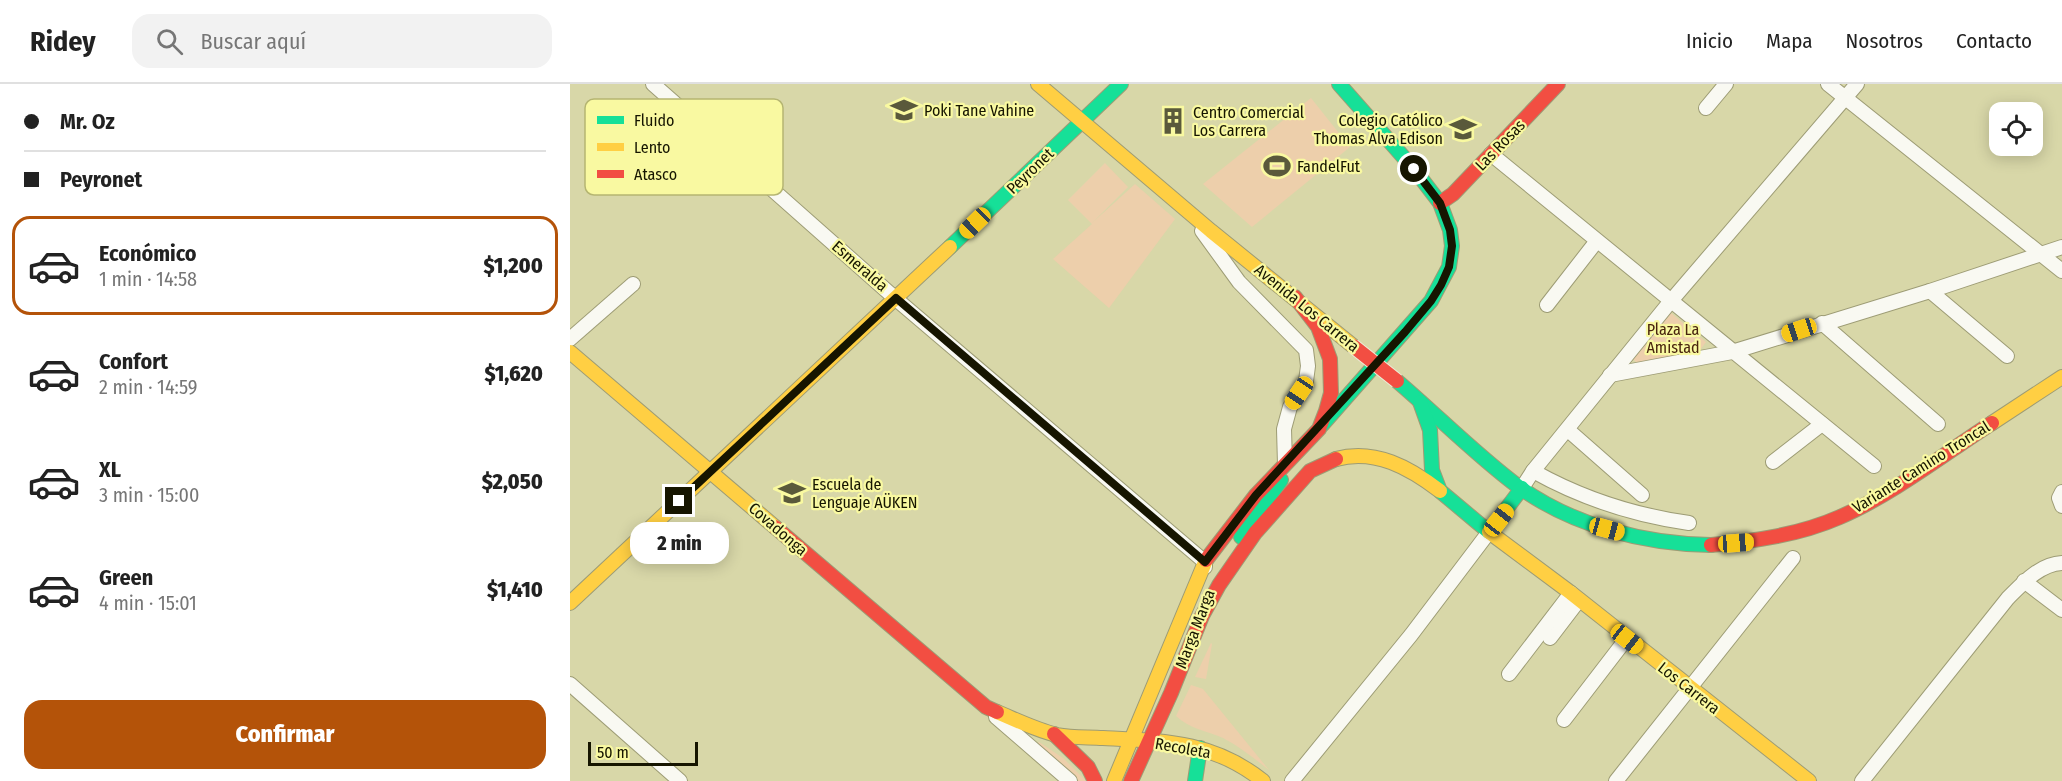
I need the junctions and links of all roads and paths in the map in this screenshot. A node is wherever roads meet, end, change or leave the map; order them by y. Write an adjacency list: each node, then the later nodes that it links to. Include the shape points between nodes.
1 (653, 84): 10 (street, Esmeralda)
2 (1038, 84): 12 (main road, Avenida Los Carrera)
3 (1121, 84): 12 (main road, Peyronet)
4 (1338, 84): 15 (main road, Marga Marga)
5 (1558, 84): 13 (main road, Las Rosas)
6 (1726, 84): 11 (street)
7 (1828, 84): 9 (street)
8 (1857, 84): 9 (street)
9 (1845, 98): 19 (street); 25 (street)
10 (670, 99)
11 (1706, 108)
12 (1082, 121): 16 (main road, Avenida Los Carrera); 24 (main road, Peyronet)
13 (1491, 154): 15 (main road, Las Rosas); 17 (street)
14 (779, 195): 24 (street, Esmeralda)
15 (1440, 203): 37 (main road, Marga Marga, via 1452,246 1441,285)
16 (1194, 216): 23 (main road, Avenida Los Carrera); 40 (street, Avenida Los Carrera, via 1239,282 1306,350 1305,381 1290,407 1284,429)
17 (1596, 242): 25 (street); 26 (street)
18 (2062, 247): 19 (street)
19 (2041, 254): 20 (street); 22 (street)
20 (2062, 271)
21 (633, 284): 28 (street)
22 (1930, 291): 27 (street); 31 (street)
23 (1294, 297): 34 (main road, Avenida Los Carrera, bridge); 37 (main road, via 1317,324 1331,363 1329,404)
24 (896, 298): 42 (main road, Peyronet); 52 (street, Esmeralda)
25 (1670, 302): 30 (street); 32 (street)
26 (1547, 305)
27 (1822, 322): 30 (street); 36 (street)
28 (570, 339)
29 (570, 352): 42 (main road, Covadonga)
30 (1732, 352): 32 (street); 35 (street)
31 (2007, 357)
32 (1610, 375): 38 (street)
33 (2062, 377): 44 (main road, Variante Camino Troncal, via 1868,503 1829,522 1776,538 1690,546 1654,542 1557,509)
34 (1420, 400): 44 (main road, Variante Camino Troncal); 45 (main road, via 1430,430 1432,470)
35 (1822, 424): 39 (street); 41 (street)
36 (1938, 424)
37 (1319, 429): 40 (main road, Marga Marga); 56 (main road, Marga Marga, via 1222,565)
38 (1568, 430): 43 (street); 47 (street)
39 (1773, 462)
40 (1285, 464): 52 (main road, Marga Marga)
41 (1874, 466)
42 (711, 471): 57 (main road, Peyronet); 65 (main road, Covadonga)
43 (1533, 471): 44 (street); 49 (street, via 1621,509 1651,518)
44 (1522, 488): 50 (main road)
45 (1440, 491): 50 (main road, Los Carrera); 59 (main road, Los Carrera, via 1417,474 1375,457 1339,457 1319,465 1255,533)
46 (2062, 492): 48 (street)
47 (1642, 495)
48 (2062, 506)
49 (1689, 522)
50 (1489, 532): 55 (main road, Los Carrera); 78 (street)
51 (1793, 558): 64 (street)
52 (1205, 562): 56 (street); 68 (main road, Marga Marga)
53 (2062, 563): 54 (street)
54 (2024, 581): 58 (street); 81 (street)
55 (1575, 597): 60 (street); 61 (main road, Los Carrera); 62 (street)
56 (1206, 599): 59 (main road, Marga Marga)
57 (570, 603)
58 (2062, 610)
59 (1202, 616): 69 (main road, Marga Marga)
60 (1550, 638)
61 (1627, 639): 64 (main road, Los Carrera); 66 (street)
62 (1509, 674)
63 (570, 684): 71 (street)
64 (1689, 688): 79 (street); 80 (main road, Los Carrera)
65 (986, 707): 67 (main road, Covadonga); 72 (street, Covadonga)
66 (1564, 720)
67 (1054, 734): 68 (main road, Covadonga); 73 (main road, via 1088,767)
68 (1131, 740): 69 (main road, Recoleta); 74 (main road, Marga Marga)
69 (1148, 741): 70 (main road, Recoleta); 75 (main road, Marga Marga)
70 (1200, 748): 76 (main road); 77 (main road, Recoleta, via 1221,754 1255,772)
71 (680, 781)
72 (1070, 781)
73 (1095, 781)
74 (1114, 781)
75 (1131, 781)
76 (1195, 781)
77 (1263, 781)
78 (1292, 781)
79 (1616, 781)
80 (1809, 781)
81 (1862, 781)

